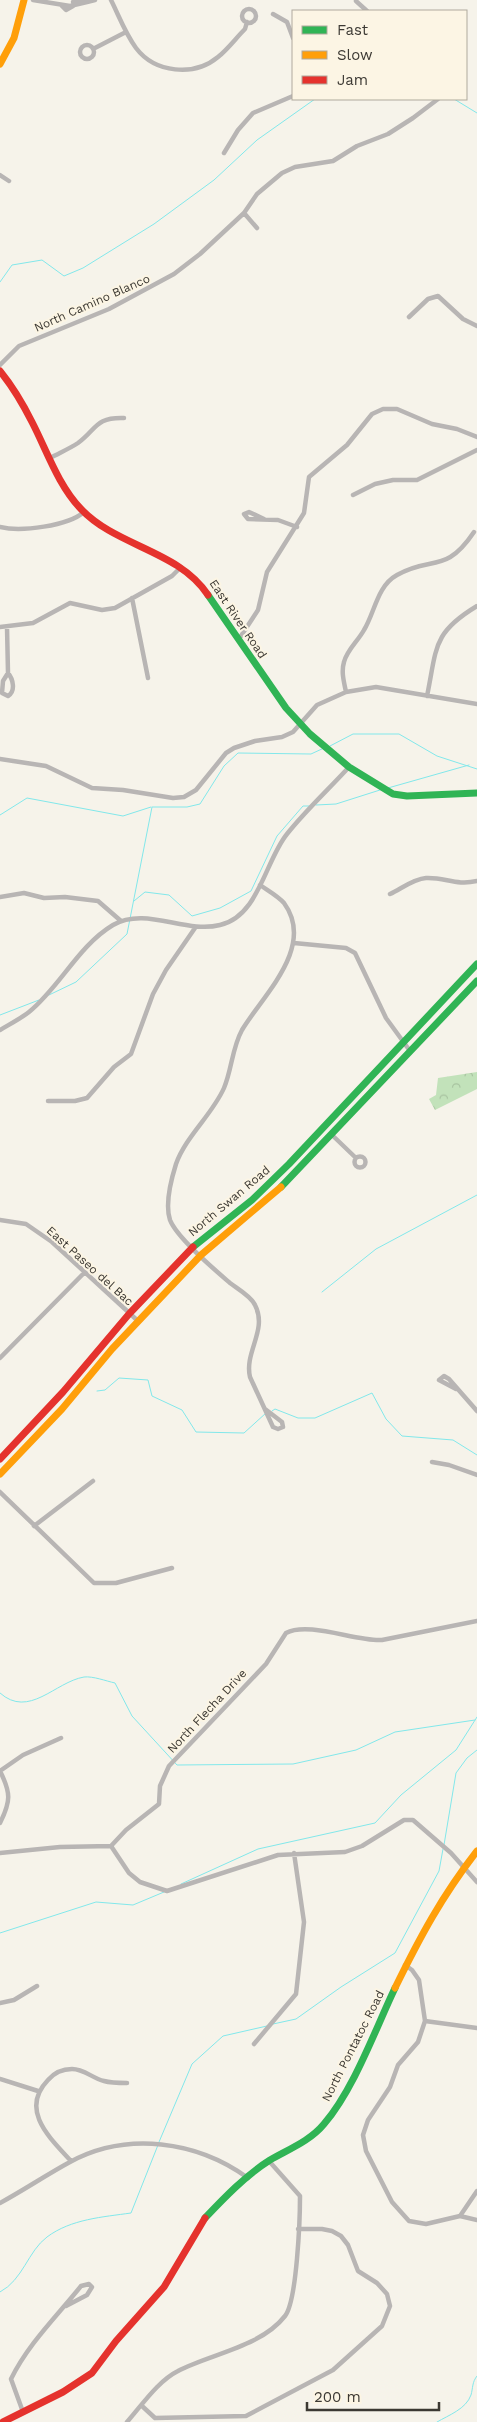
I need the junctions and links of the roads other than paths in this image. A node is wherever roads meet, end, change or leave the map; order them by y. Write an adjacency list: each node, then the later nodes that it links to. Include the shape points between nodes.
1 (24, 0): 14 (street, via 14,38)
2 (33, 0): 6 (street)
3 (95, 0): 7 (street)
4 (111, 0): 11 (street)
5 (356, 1): 8 (street)
6 (60, 2): 7 (street, via 66,10)
7 (73, 2)
8 (367, 10)
9 (273, 14): 12 (street, via 287,22)
10 (247, 22): 11 (street, via 245,29 219,56 196,68 180,70 151,61 137,49)
11 (126, 32): 13 (street)
12 (292, 35)
13 (93, 49)
14 (0, 64)
15 (292, 96): 17 (street, via 253,113)
16 (437, 100): 20 (street, North Camino Blanco, via 388,134 357,146 333,161 295,167 282,173 258,194)
17 (224, 153)
18 (0, 174): 19 (street)
19 (8, 181)
20 (244, 213): 21 (street); 24 (street, North Camino Blanco, via 200,254 169,277 110,308 19,346)
21 (257, 228)
22 (410, 317): 23 (street, via 433,295)
23 (477, 326)
24 (0, 365)
25 (0, 371): 29 (street, East River Road, via 14,390)
26 (124, 418): 29 (street, via 94,425 76,444)
27 (477, 436): 33 (street, via 432,424 397,409 383,409 372,414 347,445 310,477 304,514)
28 (477, 450): 30 (street, via 417,480 375,484)
29 (50, 458): 31 (street, East River Road)
30 (353, 495)
31 (84, 512): 34 (street, via 73,520 31,528); 36 (street, East River Road, via 118,535)
32 (264, 519): 33 (street)
33 (297, 527): 41 (street, via 267,572 258,610)
34 (0, 528)
35 (474, 532): 44 (street, via 448,560 408,570 387,583 345,660)
36 (181, 567): 37 (street, via 172,576); 41 (street, East River Road, via 203,587)
37 (132, 598): 40 (street, via 116,608 102,610 70,603 32,623); 43 (street)
38 (477, 606): 45 (street, via 448,626 441,636)
39 (0, 627): 40 (street)
40 (7, 627): 42 (street)
41 (239, 639): 47 (street, East River Road)
42 (8, 672): 42 (street, via 2,693 8,696 12,689 12,677)
43 (148, 678)
44 (346, 692): 45 (street, via 376,687); 47 (street, via 317,705)
45 (427, 696): 46 (street)
46 (477, 704)
47 (300, 724): 48 (street, via 282,737 255,740 226,753 207,778 184,797 92,788 46,766); 49 (street, East River Road)
48 (0, 759)
49 (349, 767): 50 (street, East River Road, via 393,794); 52 (street, via 287,833)
50 (477, 793)
51 (477, 881): 53 (street, via 458,884 426,878)
52 (260, 885): 56 (street, via 250,903 227,924); 57 (street, via 283,902 291,916)
53 (390, 894)
54 (0, 897): 55 (street, via 24,894 98,901)
55 (121, 921): 56 (street, via 145,919); 60 (street, via 86,947 31,1010)
56 (196, 928): 63 (street, via 153,994 131,1054 114,1066 87,1098)
57 (294, 943): 61 (street, via 346,948 355,953 386,1018); 67 (street, via 272,990 242,1030 224,1087 176,1163 169,1202 170,1219 177,1233)
58 (477, 964): 61 (street, North Swan Road)
59 (477, 980): 62 (street, North Swan Road)
60 (0, 1030)
61 (402, 1042): 62 (street); 67 (street, North Swan Road, via 289,1164 252,1200)
62 (410, 1051): 64 (street, North Swan Road)
63 (48, 1102)
64 (331, 1134): 65 (street); 68 (street, North Swan Road, via 268,1200)
65 (356, 1158)
66 (0, 1220): 69 (street, East Paseo del Bac, via 26,1224)
67 (192, 1247): 68 (street); 70 (street, North Swan Road)
68 (201, 1256): 71 (street, North Swan Road); 74 (street, via 254,1303 260,1317 248,1368)
69 (85, 1272): 70 (street, East Paseo del Bac); 72 (street)
70 (129, 1314): 71 (street, East Paseo del Bac); 76 (street, North Swan Road, via 63,1392)
71 (138, 1321): 78 (street, North Swan Road, via 62,1409)
72 (0, 1358)
73 (456, 1389): 75 (street)
74 (265, 1409): 74 (street, via 282,1422 283,1427 273,1427)
75 (477, 1411)
76 (0, 1459)
77 (432, 1462): 79 (street, via 449,1464)
78 (0, 1474)
79 (477, 1475)
80 (93, 1481): 82 (street)
81 (0, 1492): 82 (street)
82 (34, 1526): 83 (street, via 94,1583 116,1583)
83 (172, 1568)
84 (477, 1621): 88 (street, North Flecha Drive, via 372,1641 321,1631 292,1630 286,1633 266,1664 169,1766 160,1786 159,1804)
85 (61, 1738): 86 (street, via 23,1755)
86 (0, 1770): 87 (street, via 8,1786 9,1801)
87 (0, 1823)
88 (111, 1846): 90 (street); 91 (street, via 129,1873 140,1882 168,1891 260,1859)
89 (477, 1851): 92 (street, North Pontatoc Road)
90 (0, 1853)
91 (294, 1853): 92 (street, via 345,1852 362,1846 404,1820 413,1820 451,1853); 99 (street, via 304,1922 296,1994)
92 (463, 1868): 93 (street); 94 (street, North Pontatoc Road, via 425,1927)
93 (477, 1882)
94 (405, 1966): 97 (street, via 419,1980); 103 (street, North Pontatoc Road, via 346,2091 330,2115 312,2136)
95 (37, 1986): 96 (street, via 14,2000)
96 (0, 2003)
97 (425, 2021): 98 (street); 108 (street, via 418,2042 398,2065 363,2135 375,2172 402,2215 426,2224)
98 (477, 2028)
99 (254, 2044)
100 (0, 2079): 102 (street)
101 (127, 2083): 102 (street, via 103,2081 84,2071 69,2069 52,2075)
102 (38, 2091): 104 (street, via 37,2116)
103 (269, 2160): 105 (street, North Pontatoc Road); 110 (street, via 300,2196)
104 (71, 2162): 105 (street, via 118,2147 161,2144 214,2158); 107 (street)
105 (248, 2178): 113 (street, North Pontatoc Road, via 202,2221 164,2286 92,2373)
106 (477, 2190): 108 (street)
107 (0, 2203)
108 (460, 2216): 109 (street)
109 (477, 2220)
110 (298, 2230): 112 (street, via 294,2287 286,2316 247,2342 176,2371); 112 (street, via 322,2229 341,2236 358,2271 387,2294 390,2306 382,2326 333,2370 246,2416 156,2418)
111 (66, 2306): 111 (street, via 87,2295 92,2287 89,2284 81,2286); 113 (street, via 23,2355 11,2379)
112 (142, 2406): 115 (street)
113 (23, 2412): 114 (street, North Pontatoc Road)
114 (3, 2422)
115 (127, 2422)

